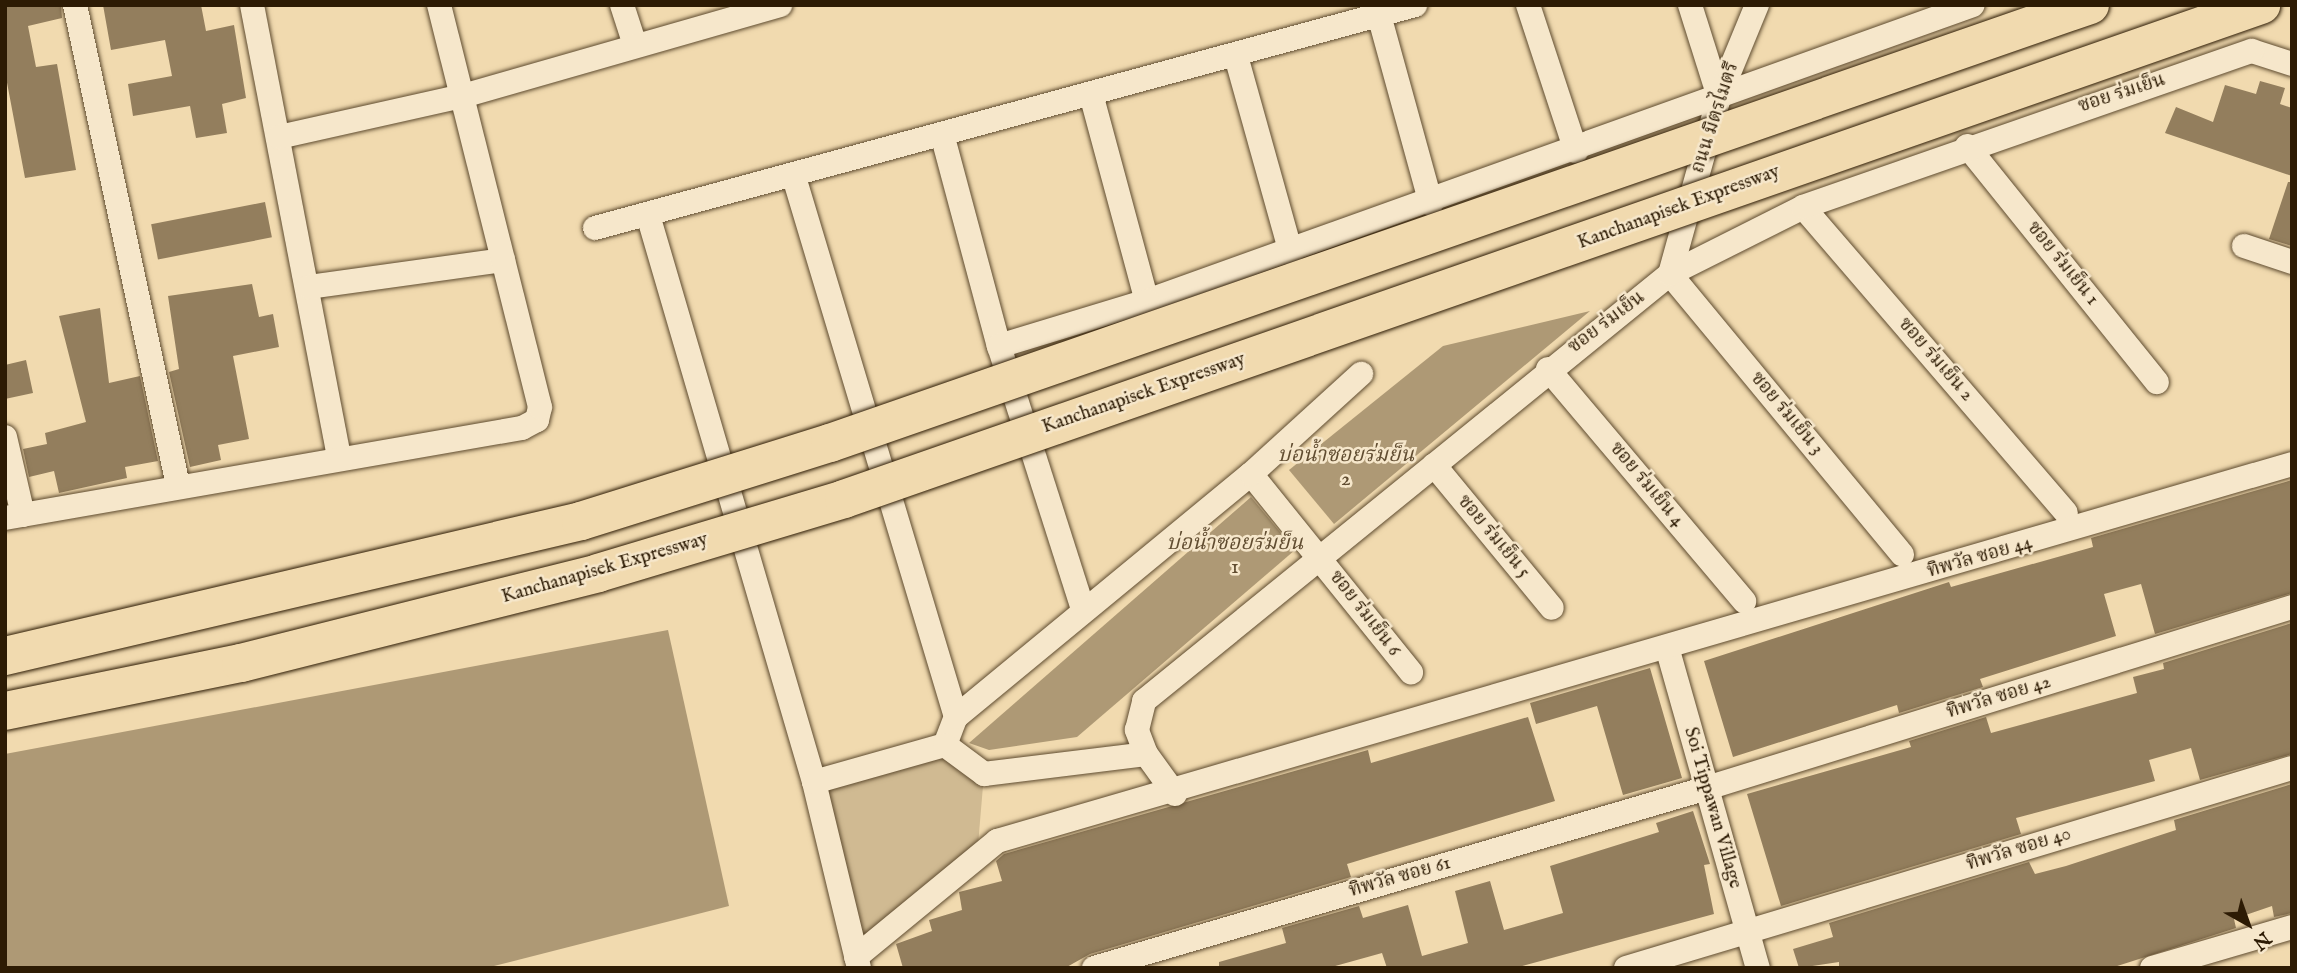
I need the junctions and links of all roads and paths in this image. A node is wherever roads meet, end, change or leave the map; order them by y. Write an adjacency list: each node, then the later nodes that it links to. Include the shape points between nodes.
1 (75, 5): 47 (street)
2 (251, 5): 23 (street)
3 (439, 5): 20 (street)
4 (622, 5): 15 (street)
5 (780, 5): 15 (street)
6 (1415, 5): 14 (street)
7 (1528, 5): 25 (street)
8 (1690, 5): 21 (street)
9 (1758, 5): 21 (street, ถนน มิตรไมตรี)
10 (1973, 5): 21 (street)
11 (2090, 5): 57 (highway, bridge, via 843,439 646,501)
12 (2256, 5): 16 (street)
13 (2261, 5): 59 (highway, Kanchanapisek Expressway, bridge, via 844,499 585,577 241,663)
14 (1379, 15): 17 (street); 27 (street)
15 (634, 43): 20 (street)
16 (2252, 51): 18 (street); 24 (street, ซอย ร่มเย็น)
17 (1236, 57): 19 (street); 32 (street)
18 (2292, 64)
19 (1091, 94): 22 (street); 37 (street)
20 (463, 96): 23 (street); 33 (street)
21 (1719, 97): 25 (street); 35 (street, ถนน มิตรไมตรี)
22 (942, 134): 26 (street); 38 (street)
23 (279, 136): 36 (street)
24 (1967, 146): 28 (street, ซอย ร่มเย็น); 41 (street, ซอย ร่มเย็น 1)
25 (1576, 151): 27 (street)
26 (794, 177): 29 (street); 60 (street)
27 (1431, 204): 32 (street)
28 (1803, 207): 35 (street, ซอย ร่มเย็น); 48 (street, ซอย ร่มเย็น 2)
29 (648, 215): 30 (street); 64 (street)
30 (595, 228)
31 (2244, 246): 34 (street)
32 (1290, 253): 37 (street)
33 (503, 260): 36 (street); 43 (street, via 540,407 537,420 522,428)
34 (2292, 262)
35 (1670, 274): 39 (street, ซอย ร่มเย็น); 50 (street, ซอย ร่มเย็น 3)
36 (309, 288): 43 (street)
37 (1147, 301): 38 (street)
38 (999, 346): 55 (street)
39 (1548, 369): 45 (street, ซอย ร่มเย็น); 52 (street, ซอย ร่มเย็น 4)
40 (1361, 374): 46 (street)
41 (2157, 382)
42 (5, 437): 49 (street)
43 (339, 458): 47 (street)
44 (2292, 464): 56 (street, ทิพวัล ซอย 44)
45 (1434, 465): 51 (street, ซอย ร่มเย็น); 54 (street, ซอย ร่มเย็น 5)
46 (1251, 474): 51 (street, ซอย ร่มเย็น 6); 55 (street)
47 (178, 484): 49 (street)
48 (2066, 513)
49 (14, 516)
50 (1902, 554)
51 (1318, 555): 58 (street, ซอย ร่มเย็น 6); 62 (street, ซอย ร่มเย็น, via 1144,701 1137,730)
52 (1744, 601)
53 (2292, 607): 65 (street, ทิพวัล ซอย 42)
54 (1552, 608)
55 (1083, 610): 60 (street)
56 (1667, 647): 65 (street, Soi Tippawan Village); 66 (street, ทิพวัล ซอย 44)
57 (5, 656)
58 (1411, 672)
59 (5, 711)
60 (956, 718): 61 (street)
61 (945, 745): 62 (street, via 984,774); 64 (street)
62 (1146, 754): 66 (street, ซอย ร่มเย็น)
63 (2292, 768): 68 (street, ทิพวัล ซอย 40)
64 (814, 782): 69 (street)
65 (1707, 789): 68 (street, Soi Tippawan Village); 70 (street, ทิพวัล ซอย 61)
66 (1175, 794): 69 (street, ทิพวัล ซอย 44, via 997,841)
67 (2292, 927): 73 (street)
68 (1746, 932): 71 (street, ทิพวัล ซอย 40); 72 (street, Soi Tippawan Village)
69 (858, 962)
70 (1094, 968)
71 (1626, 968)
72 (1758, 968)
73 (2152, 968)

